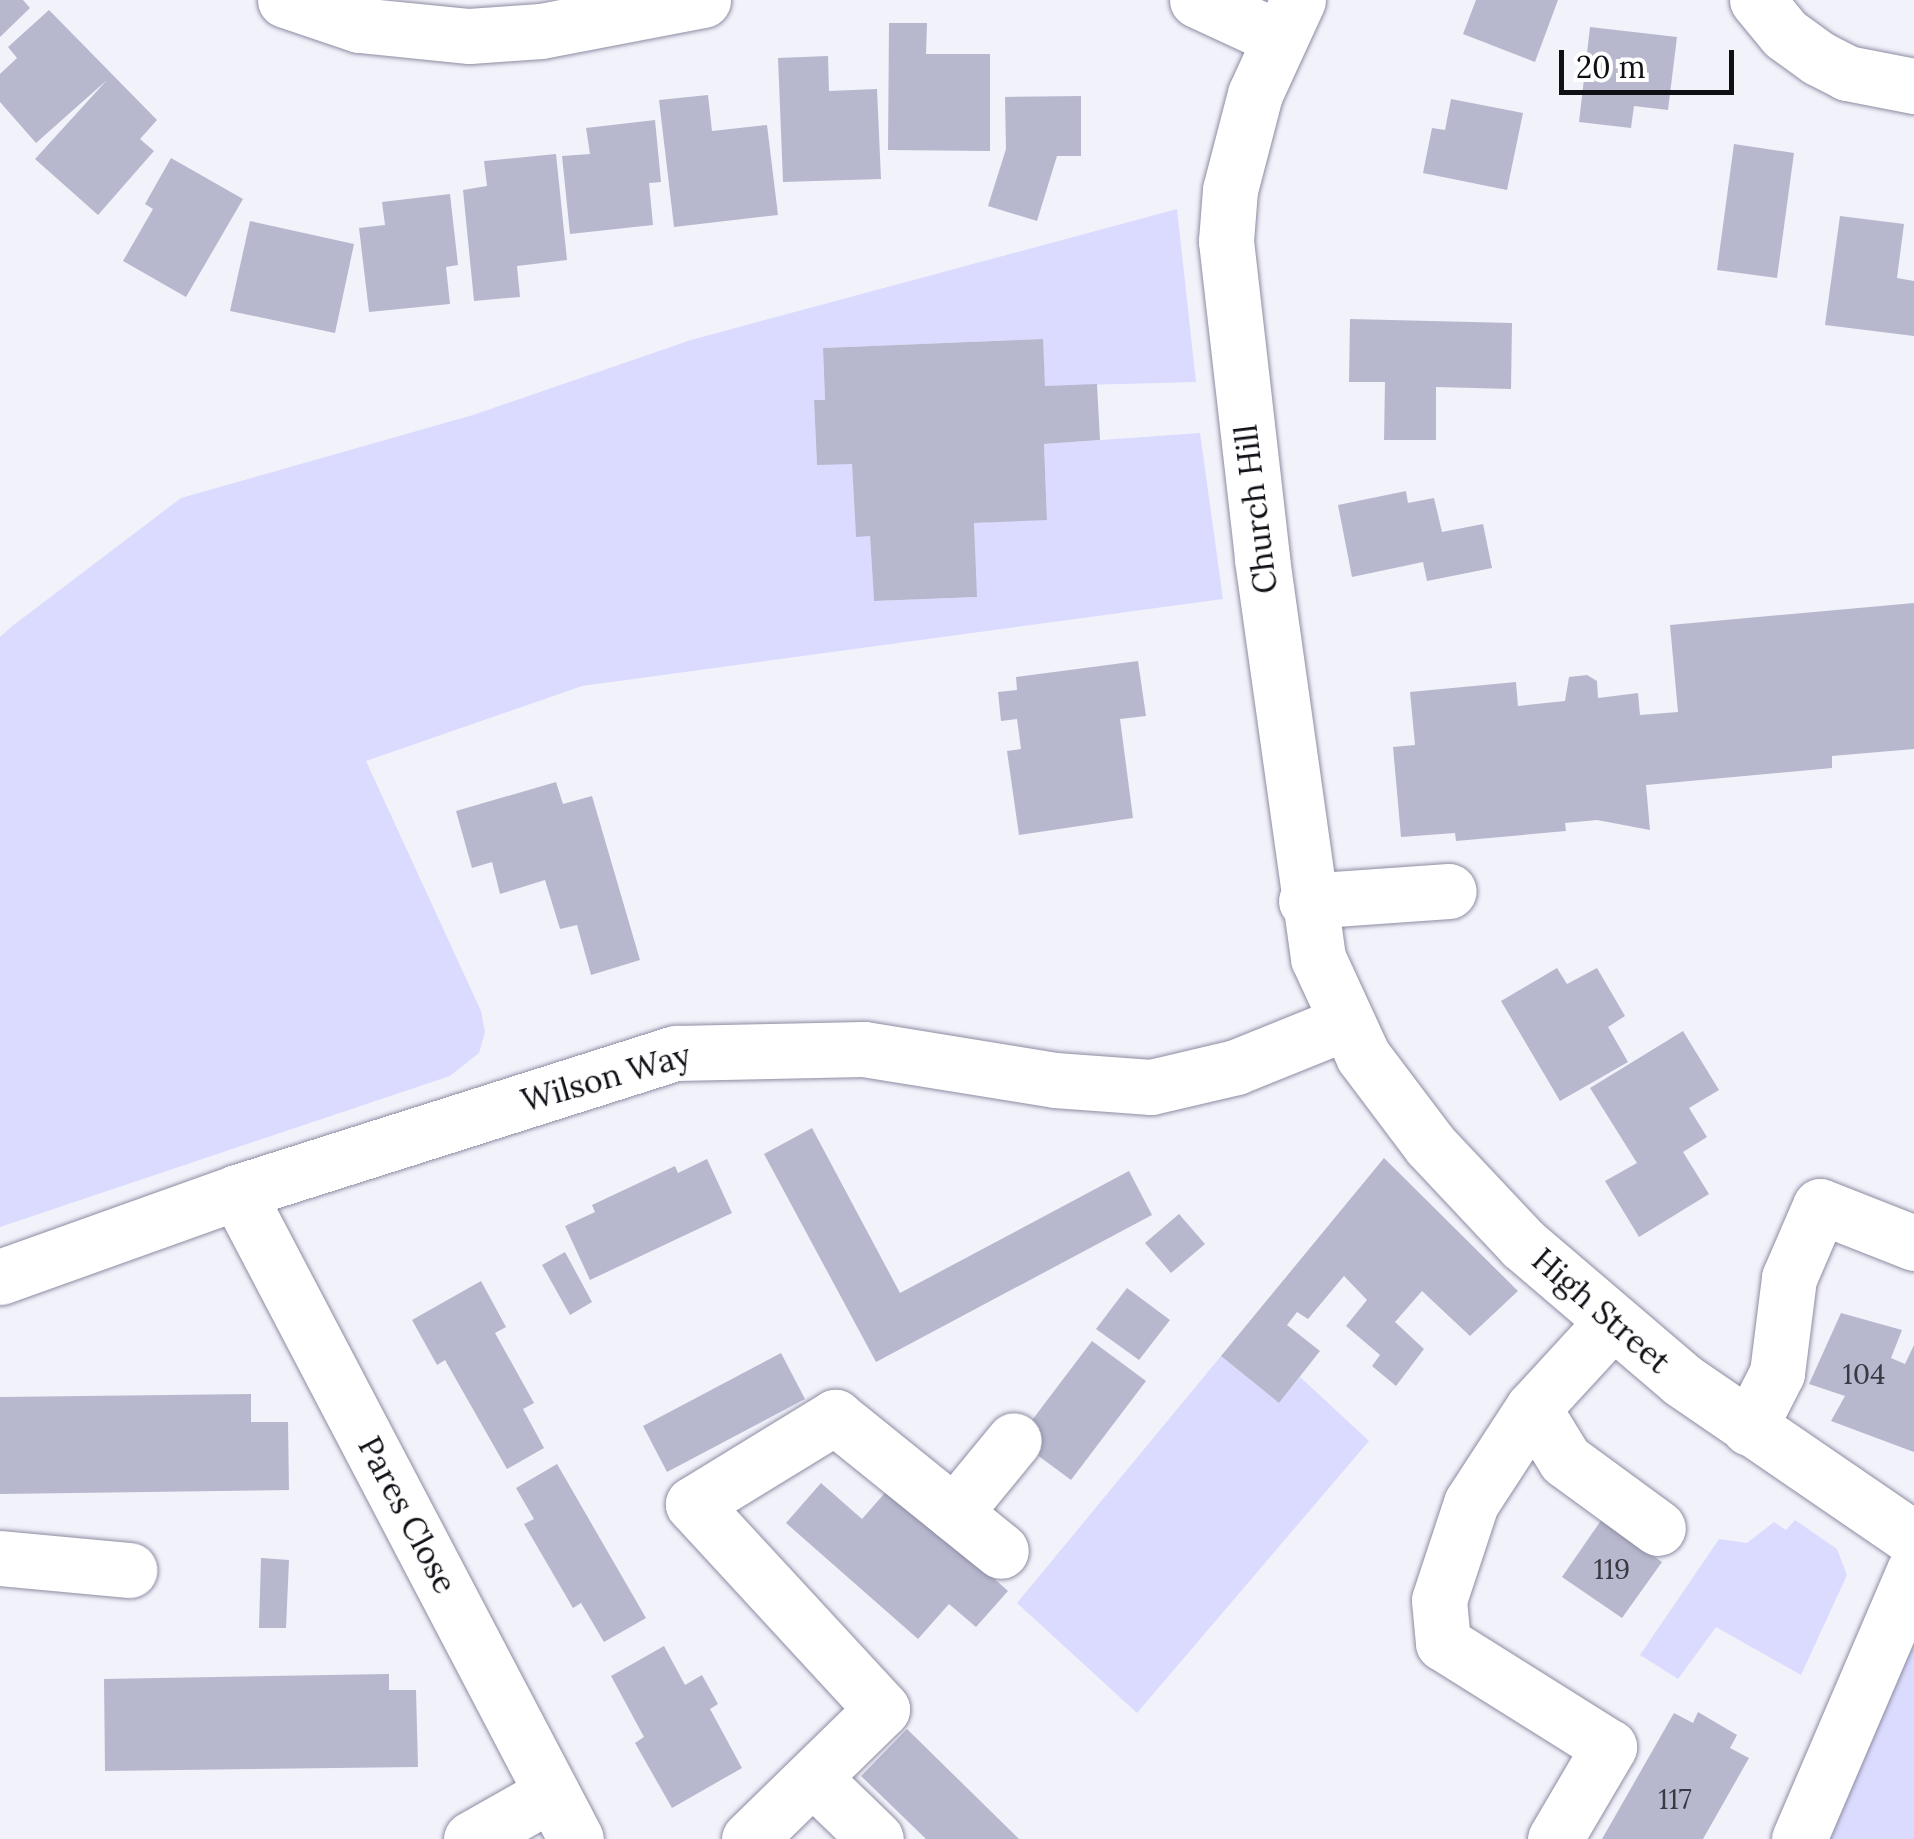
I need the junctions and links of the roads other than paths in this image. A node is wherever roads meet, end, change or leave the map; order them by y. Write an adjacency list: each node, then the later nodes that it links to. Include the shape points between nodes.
1 (285, 0): 2 (street, via 360,25 469,36 541,32)
2 (703, 0)
3 (1197, 0): 5 (street)
4 (1757, 0): 6 (street, via 1785,34 1818,58 1847,73)
5 (1288, 19): 8 (street, Church Hill, via 1240,146 1226,241)
6 (1914, 86)
7 (1449, 891): 8 (street)
8 (1306, 900): 9 (street, Church Hill, via 1318,958)
9 (1345, 1024): 10 (street, Wilson Way, via 1236,1067 1151,1088 864,1049 676,1053); 13 (street, High Street, via 1430,1145 1523,1244)
10 (237, 1192): 12 (street, Wilson Way); 25 (street, Pares Close)
11 (1914, 1243): 15 (street, via 1820,1206 1788,1278 1778,1373)
12 (0, 1277)
13 (1612, 1322): 14 (street); 15 (street, High Street)
14 (1533, 1408): 18 (street, via 1565,1460); 29 (street, via 1471,1503 1439,1600 1443,1643 1609,1747)
15 (1749, 1428): 19 (street, High Street)
16 (1014, 1440): 17 (street)
17 (954, 1513): 20 (street); 24 (street, via 836,1417 694,1504 882,1709)
18 (1658, 1528)
19 (1914, 1539)
20 (1001, 1551)
21 (0, 1558): 22 (street)
22 (130, 1570)
23 (1914, 1571): 30 (street)
24 (814, 1778): 27 (street); 28 (street)
25 (564, 1816): 26 (street)
26 (470, 1839)
27 (750, 1839)
28 (876, 1839)
29 (1554, 1839)
30 (1799, 1839)

